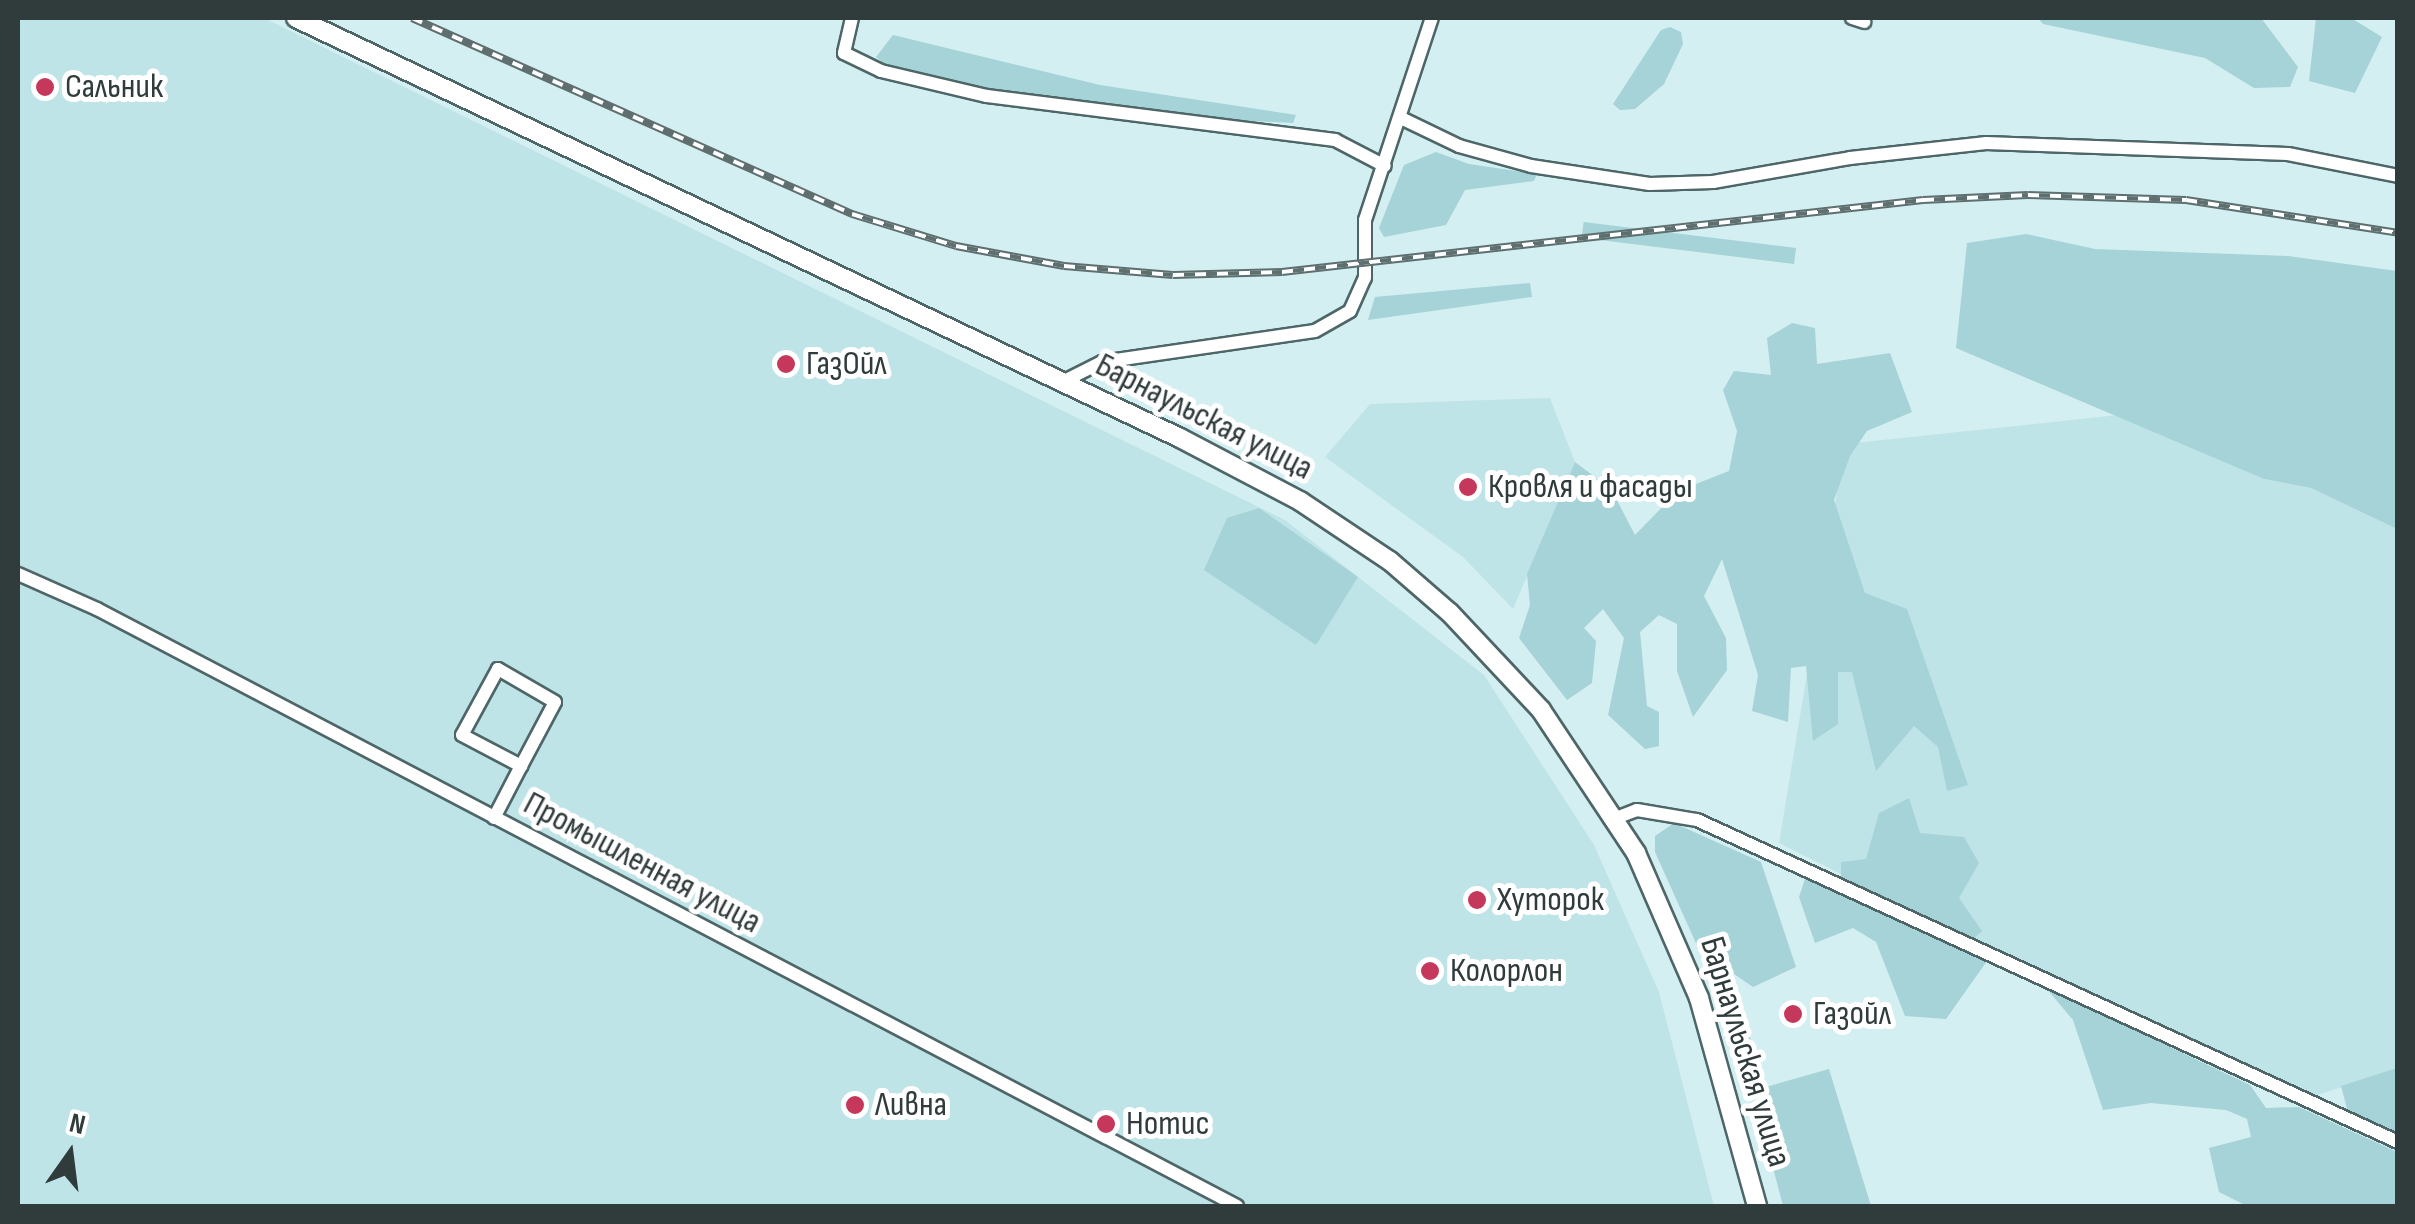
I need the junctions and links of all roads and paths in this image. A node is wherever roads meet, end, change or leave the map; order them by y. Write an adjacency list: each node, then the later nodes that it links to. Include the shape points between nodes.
1 (296, 18): 7 (highway, Барнаульская улица)
2 (852, 18): 5 (street, via 844,53 880,71 1005,98 1335,140)
3 (1432, 18): 4 (street)
4 (1403, 119): 5 (street); 6 (street, via 1459,146 1532,166 1650,184 1713,182 1986,143 2288,154)
5 (1385, 166): 7 (street, via 1365,220 1362,294 1342,317 1315,331 1102,362)
6 (2398, 176)
7 (1062, 382): 11 (highway, Барнаульская улица, via 1286,493 1390,561 1517,682)
8 (18, 574): 10 (street, Промышленная улица)
9 (521, 766): 9 (street, via 555,702 498,670 462,734); 10 (street)
10 (494, 818): 13 (street, Промышленная улица)
11 (1616, 818): 12 (street, via 1637,810 1698,820); 14 (highway, Барнаульская улица, via 1687,962)
12 (2398, 1142)
13 (1238, 1206)
14 (1757, 1206)

